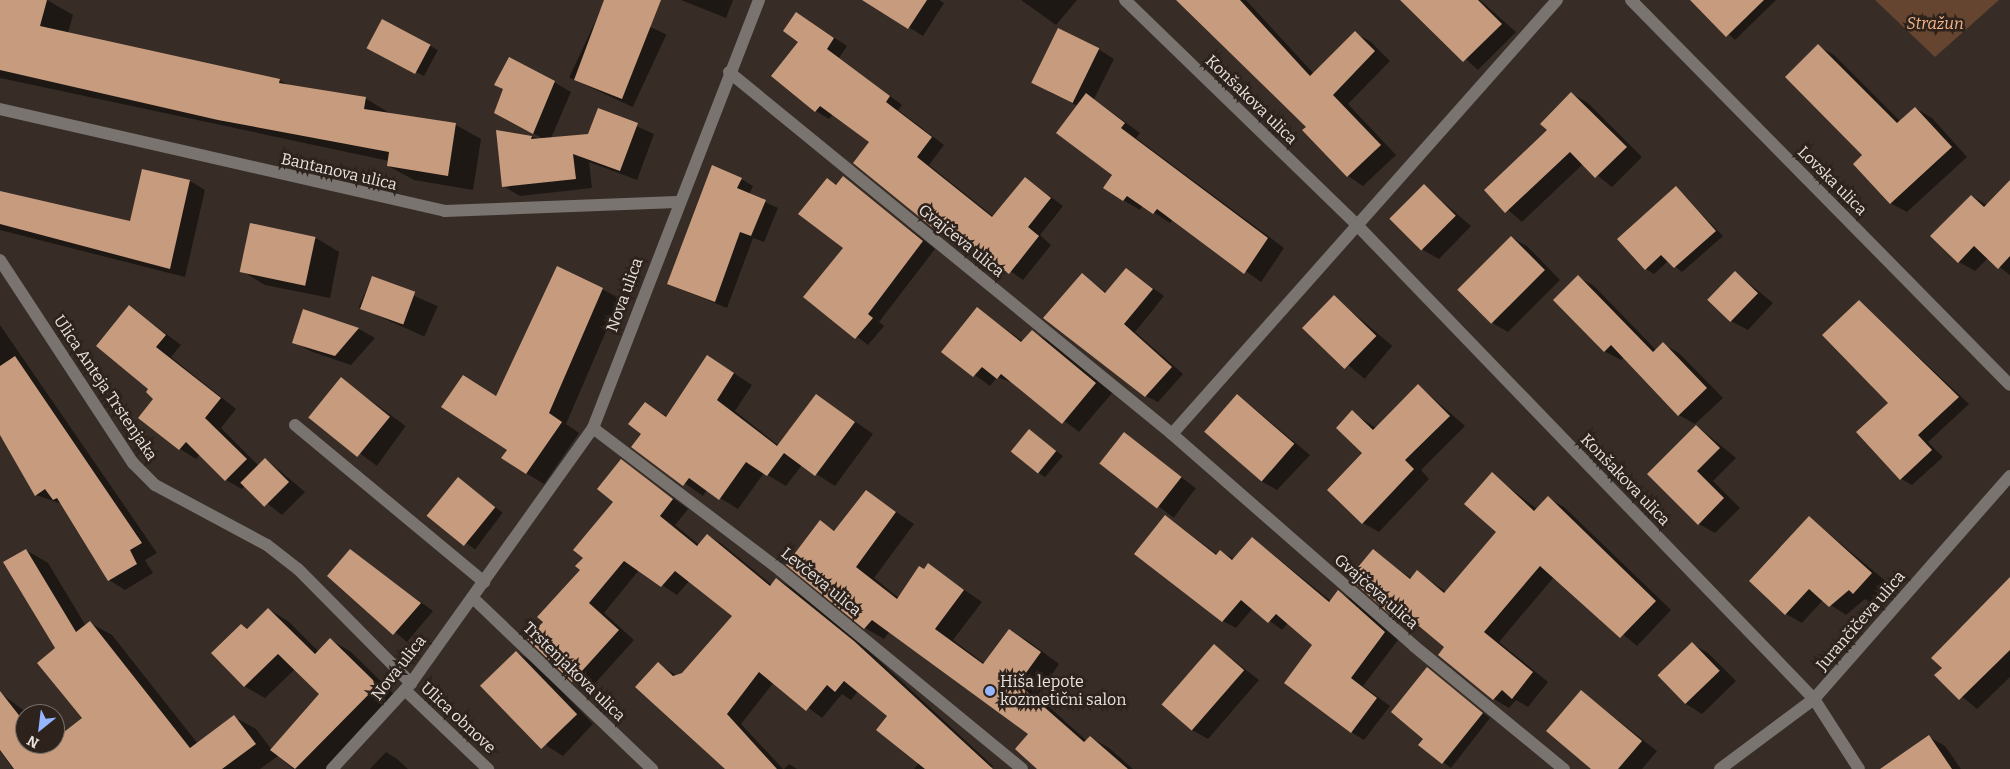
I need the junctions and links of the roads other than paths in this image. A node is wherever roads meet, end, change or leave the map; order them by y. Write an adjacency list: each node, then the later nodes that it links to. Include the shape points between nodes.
1 (759, 0): 5 (street, Nova ulica)
2 (1126, 0): 8 (street, Konšakova ulica)
3 (1557, 0): 8 (street)
4 (1631, 0): 10 (street, Lovska ulica)
5 (729, 72): 7 (street, Nova ulica); 13 (street, Gvajčeva ulica)
6 (0, 109): 7 (street, Bantanova ulica, via 445,211)
7 (677, 202): 12 (street, Nova ulica)
8 (1355, 224): 13 (street); 18 (street, Konšakova ulica)
9 (0, 260): 17 (street, Ulica Anteja Trstenjaka, via 133,463 155,485 268,545 298,569)
10 (2010, 385)
11 (295, 425): 15 (street)
12 (593, 428): 15 (street, Nova ulica); 22 (street, Levčeva ulica, via 780,570)
13 (1172, 434): 23 (street, Gvajčeva ulica, via 1414,646)
14 (2010, 476): 18 (street, Jurančičeva ulica)
15 (484, 582): 16 (street, Nova ulica)
16 (472, 598): 17 (street, Nova ulica); 21 (street, Trstenjakova ulica)
17 (408, 687): 19 (street, Nova ulica); 20 (street, Ulica obnove)
18 (1814, 699): 24 (street, Jurančičeva ulica); 25 (street, Konšakova ulica)
19 (332, 769)
20 (488, 769)
21 (652, 769)
22 (1022, 769)
23 (1564, 769)
24 (1720, 769)
25 (1859, 769)

